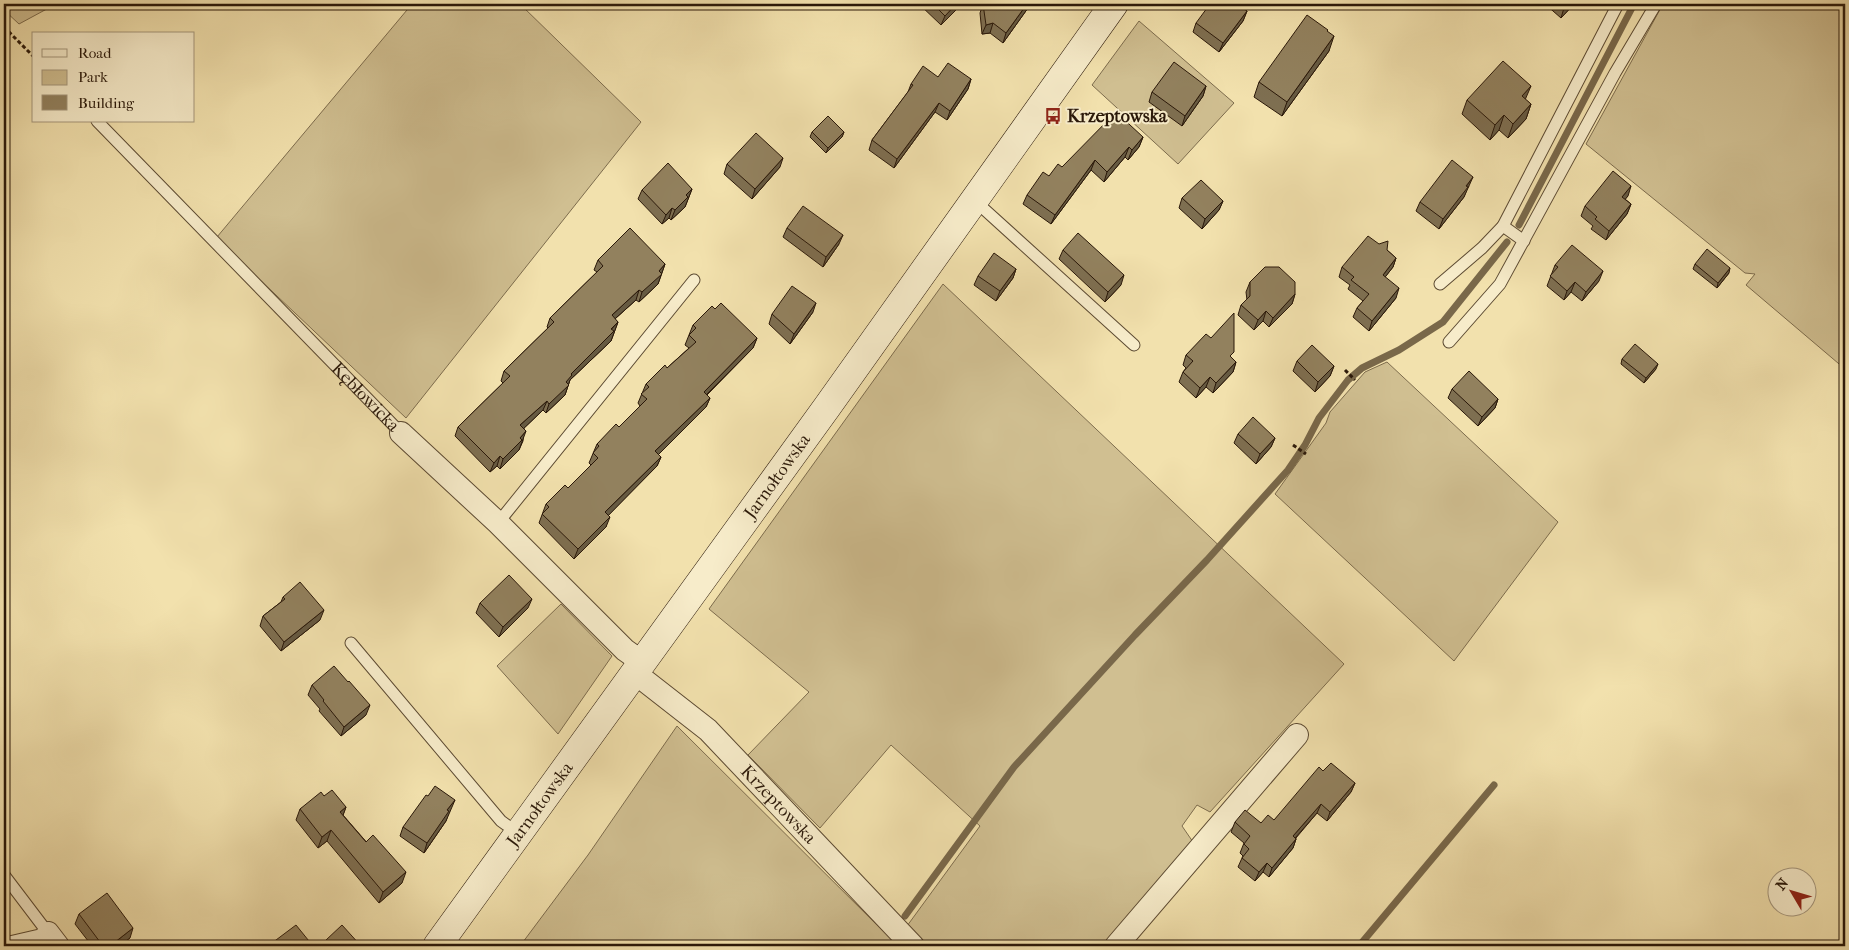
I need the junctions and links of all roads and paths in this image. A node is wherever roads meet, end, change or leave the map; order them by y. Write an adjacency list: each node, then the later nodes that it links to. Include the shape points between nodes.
1 (1114, 4): 7 (street, Jarnołtowska)
2 (1618, 4): 8 (lane)
3 (1656, 4): 9 (lane)
4 (4, 27): 5 (path)
5 (32, 55)
6 (99, 122): 16 (lane, Kębłowicka)
7 (974, 200): 13 (lane); 21 (street, Jarnołtowska)
8 (1503, 226): 9 (lane); 11 (lane)
9 (1524, 241): 12 (lane, via 1500,284)
10 (694, 280): 19 (lane)
11 (1440, 284)
12 (1449, 342)
13 (1134, 345)
14 (1345, 370): 15 (path)
15 (1355, 380)
16 (401, 433): 19 (street, Kębłowicka)
17 (1293, 445): 18 (path)
18 (1306, 454)
19 (498, 523): 21 (street, Kębłowicka, via 625,650)
20 (351, 643): 23 (lane, via 501,821)
21 (639, 668): 23 (street, Jarnołtowska); 26 (street, Krzeptowska, via 708,730)
22 (1297, 735): 29 (street)
23 (519, 834): 28 (street, Jarnołtowska)
24 (4, 875): 25 (lane)
25 (53, 940): 27 (lane, via 9,942)
26 (909, 945)
27 (4, 946)
28 (437, 946)
29 (1116, 946)

